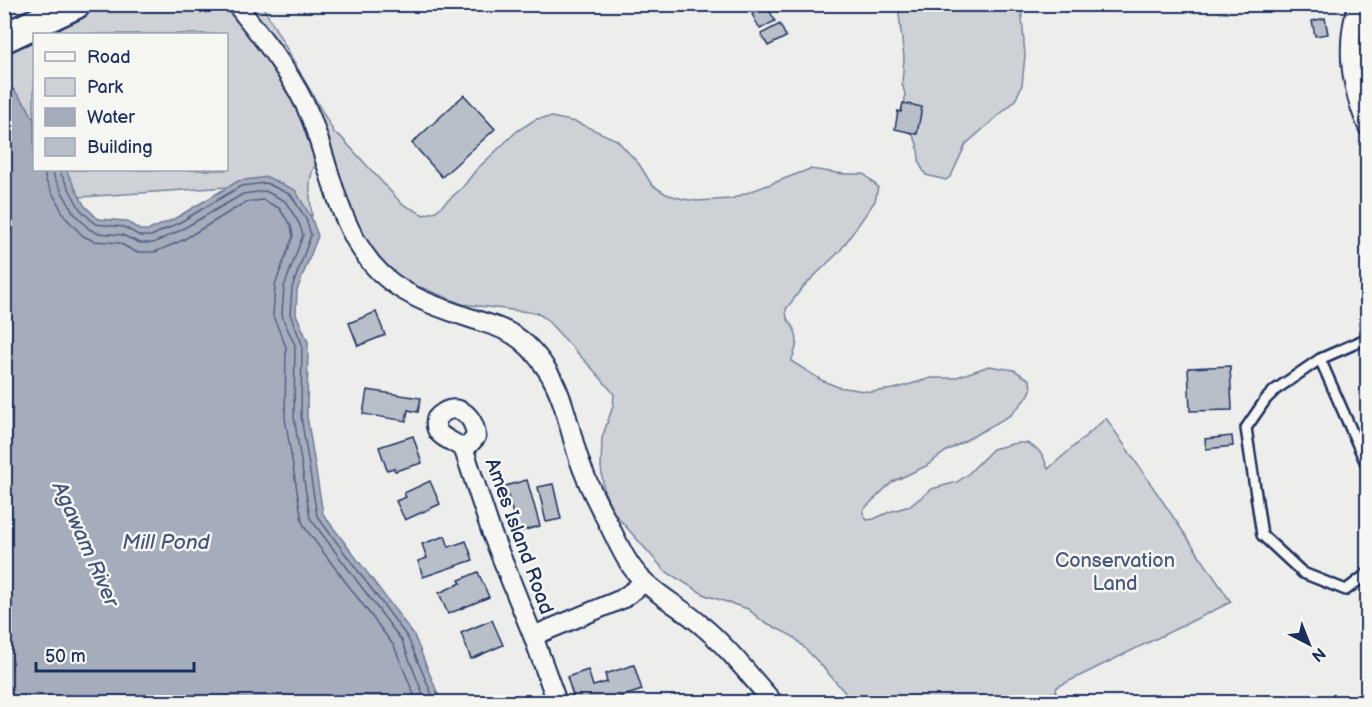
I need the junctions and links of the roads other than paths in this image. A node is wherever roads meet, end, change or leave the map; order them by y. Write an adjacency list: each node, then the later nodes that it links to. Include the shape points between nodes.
1 (64, 4): 5 (main road)
2 (76, 4): 5 (main road)
3 (236, 4): 13 (street, via 301,95 344,216 371,263 409,294 513,335 548,371 563,404 590,489 626,558)
4 (1358, 4): 7 (street, via 1351,35 1352,73)
5 (38, 21): 6 (main road)
6 (4, 38)
7 (1368, 126)
8 (1368, 338): 9 (lane)
9 (1320, 359): 11 (lane); 12 (lane, via 1275,390 1246,428 1262,535 1303,573 1346,590)
10 (464, 450): 14 (street, Ames Island Road)
11 (1368, 468)
12 (1368, 573)
13 (645, 582): 14 (street, Ames Island Road, via 622,599); 16 (street, via 701,624)
14 (533, 636): 15 (street)
15 (557, 702)
16 (773, 702)

